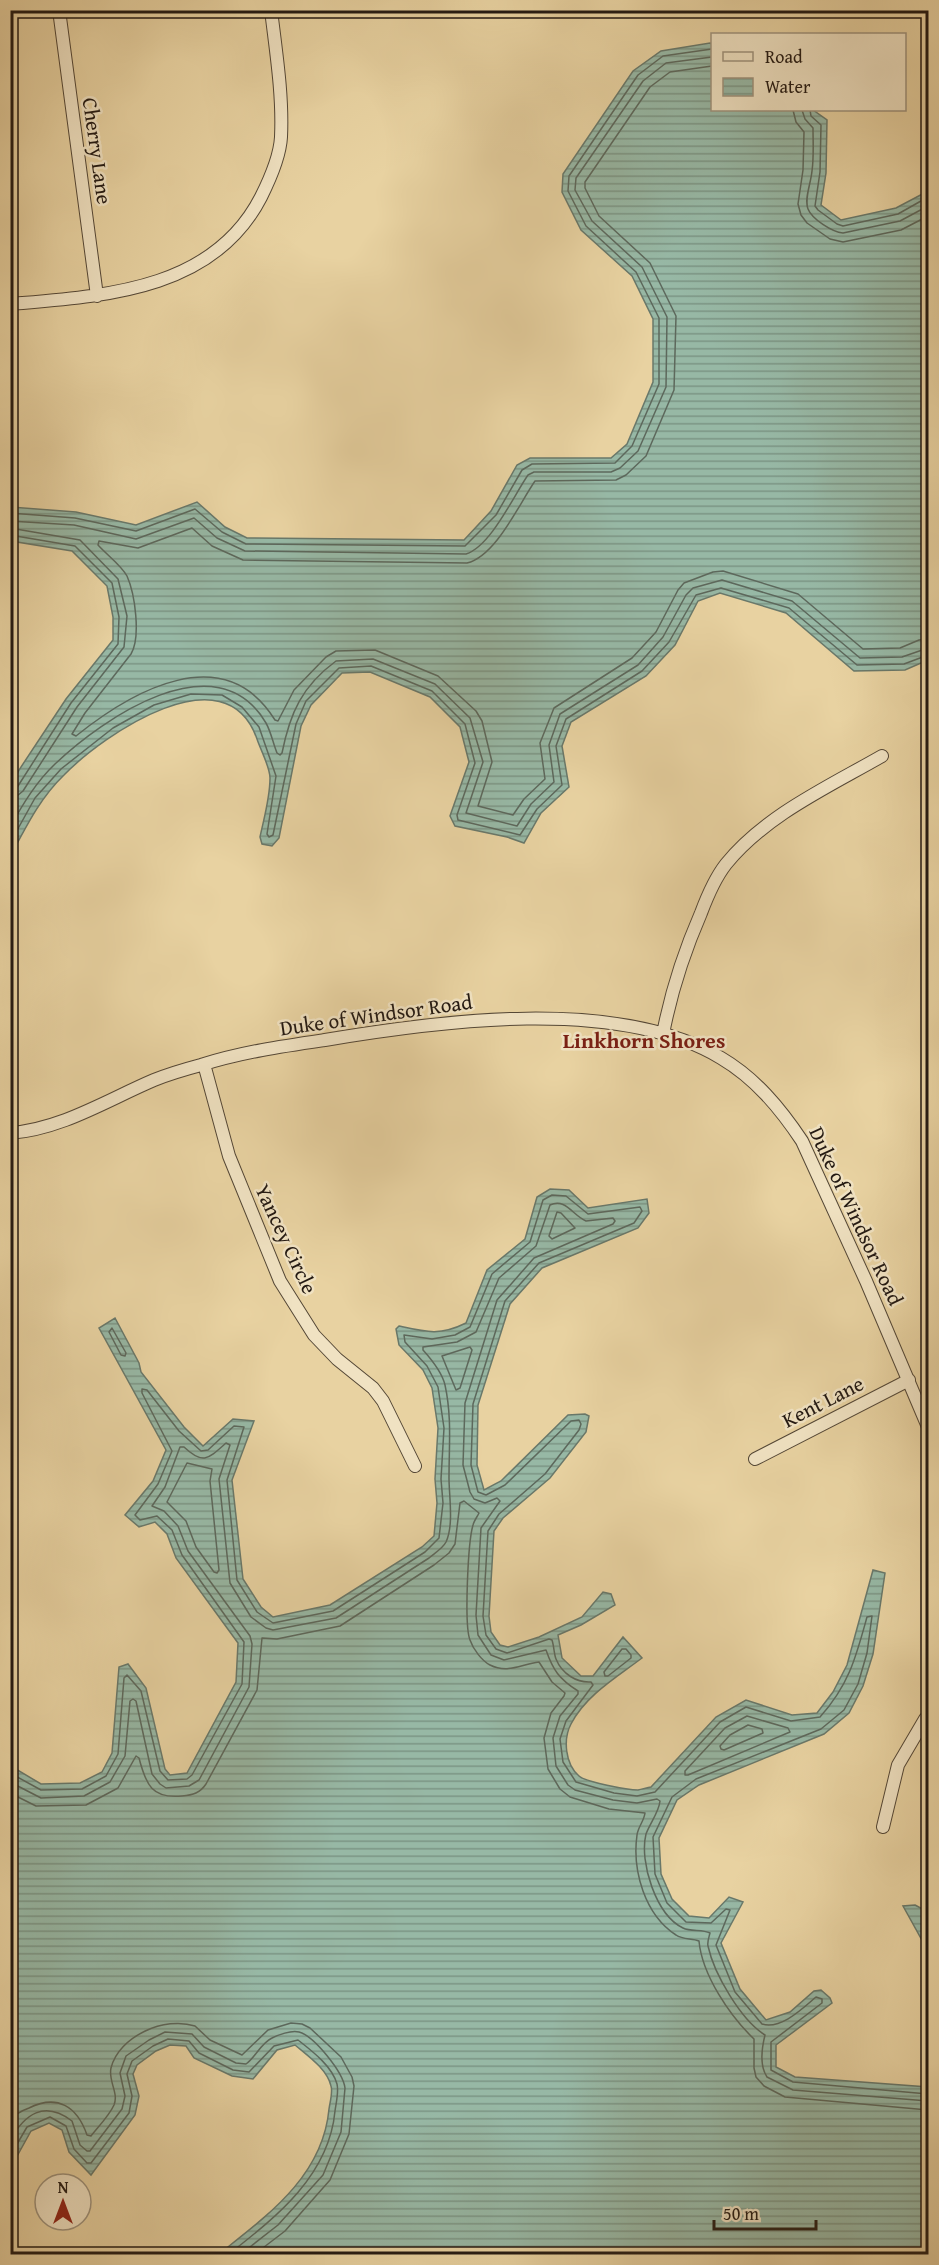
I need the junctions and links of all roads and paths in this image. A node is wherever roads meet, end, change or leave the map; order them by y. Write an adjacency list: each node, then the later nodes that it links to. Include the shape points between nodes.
1 (59, 10): 3 (street, Cherry Lane)
2 (271, 10): 3 (street, via 281,136 255,208 233,237 202,261 146,285)
3 (97, 296): 4 (street)
4 (10, 304)
5 (882, 756): 6 (street, via 781,814 724,866 679,968)
6 (663, 1034): 7 (street, Duke of Windsor Road, via 604,1023 489,1019 369,1032 250,1052); 9 (street, Duke of Windsor Road, via 691,1043 741,1071 790,1123 807,1152)
7 (204, 1064): 8 (street, Duke of Windsor Road, via 156,1079 63,1122); 12 (street, Yancey Circle, via 229,1156 280,1281 314,1335 373,1388)
8 (10, 1133)
9 (909, 1380): 10 (street, Duke of Windsor Road); 11 (street, Kent Lane)
10 (928, 1427)
11 (755, 1459)
12 (415, 1466)
13 (928, 1716): 14 (street, via 898,1765)
14 (883, 1827)

